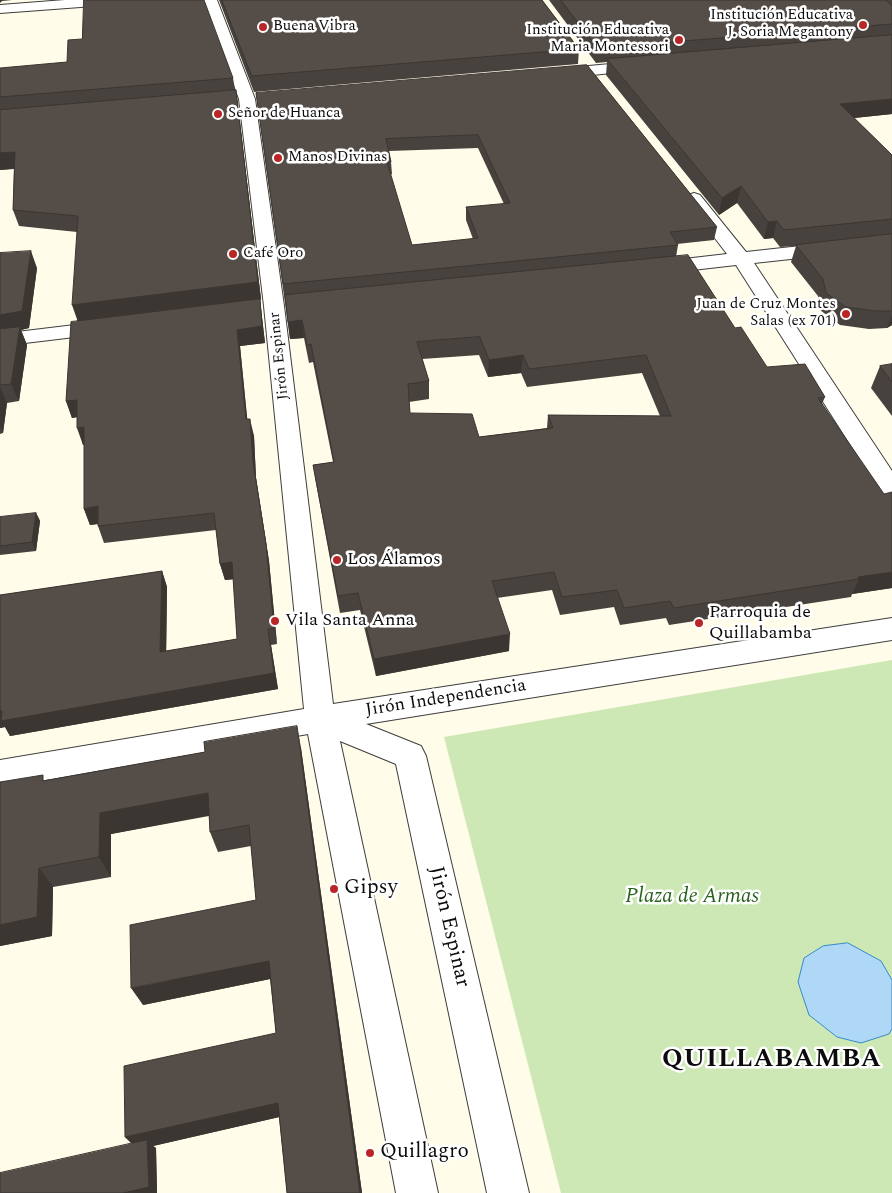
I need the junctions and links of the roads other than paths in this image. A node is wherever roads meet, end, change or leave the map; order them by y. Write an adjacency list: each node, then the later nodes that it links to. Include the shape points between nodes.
1 (121, 0): 3 (street)
2 (210, 0): 16 (street, Jirón Espinar, via 247,99 275,306)
3 (0, 10)
4 (586, 63): 5 (street); 6 (street); 7 (street)
5 (660, 64)
6 (542, 75)
7 (604, 86)
8 (682, 184): 10 (street)
9 (892, 242): 10 (street)
10 (742, 260): 11 (street); 14 (street)
11 (642, 270)
12 (127, 324): 13 (street)
13 (0, 340)
14 (892, 490)
15 (892, 629): 16 (street, Jirón Independencia)
16 (320, 719): 17 (street, Jirón Independencia); 18 (street, Jirón Espinar); 19 (street, Jirón Espinar, via 410,756)
17 (0, 774)
18 (417, 1193)
19 (508, 1193)

